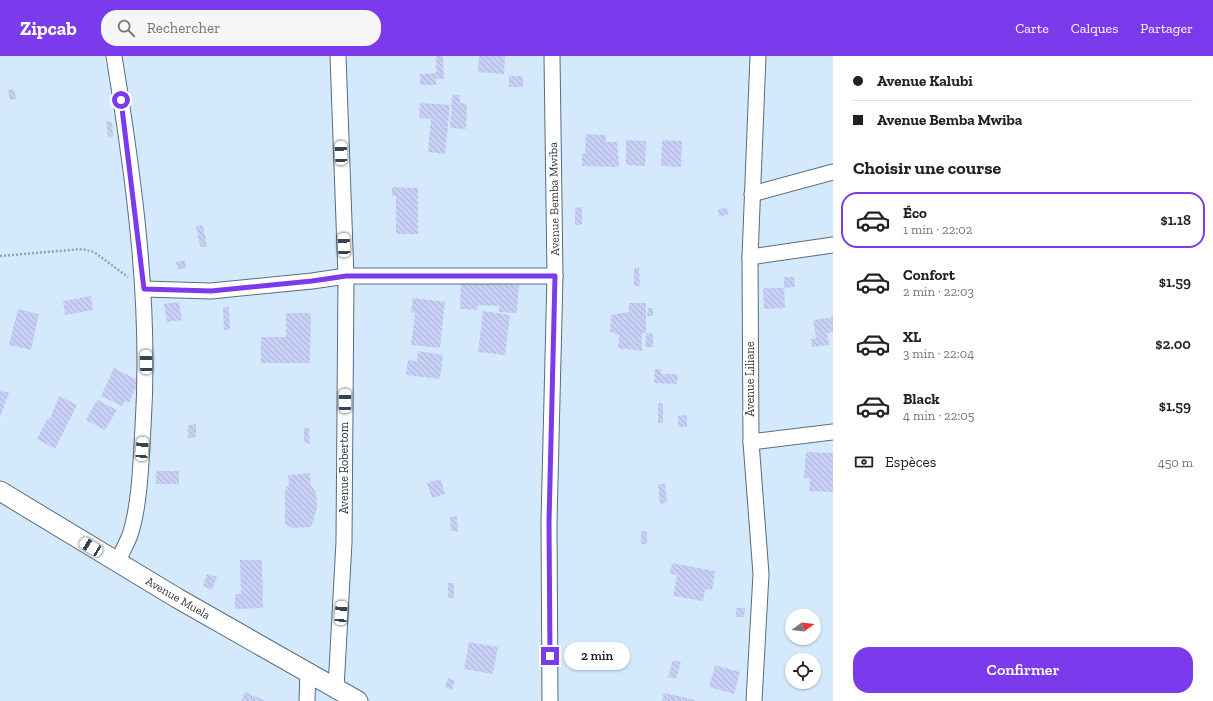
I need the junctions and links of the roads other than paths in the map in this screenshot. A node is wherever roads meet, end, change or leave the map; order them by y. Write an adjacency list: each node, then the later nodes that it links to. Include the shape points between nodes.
1 (114, 56): 11 (street, via 126,130)
2 (338, 56): 9 (street, Avenue Robertom)
3 (552, 56): 10 (street, Avenue Bemba Mwiba)
4 (758, 56): 6 (street, Avenue Liliane)
5 (833, 172): 6 (street)
6 (752, 194): 8 (street, Avenue Liliane)
7 (833, 245): 8 (street)
8 (750, 257): 13 (street, Avenue Liliane)
9 (346, 276): 10 (street); 11 (street, via 211,291); 17 (street, Avenue Robertom, via 344,542)
10 (555, 276): 20 (street, Avenue Bemba Mwiba, via 549,522)
11 (144, 289): 15 (street, via 146,376 142,449 130,535)
12 (833, 432): 13 (street)
13 (751, 442): 21 (street, Avenue Liliane, via 761,574)
14 (0, 491): 15 (street, Avenue Muela)
15 (118, 563): 16 (street, Avenue Muela)
16 (308, 672): 17 (street, Avenue Muela); 18 (street)
17 (336, 688): 19 (street, Avenue Muela)
18 (307, 701)
19 (358, 701)
20 (550, 701)
21 (754, 701)

